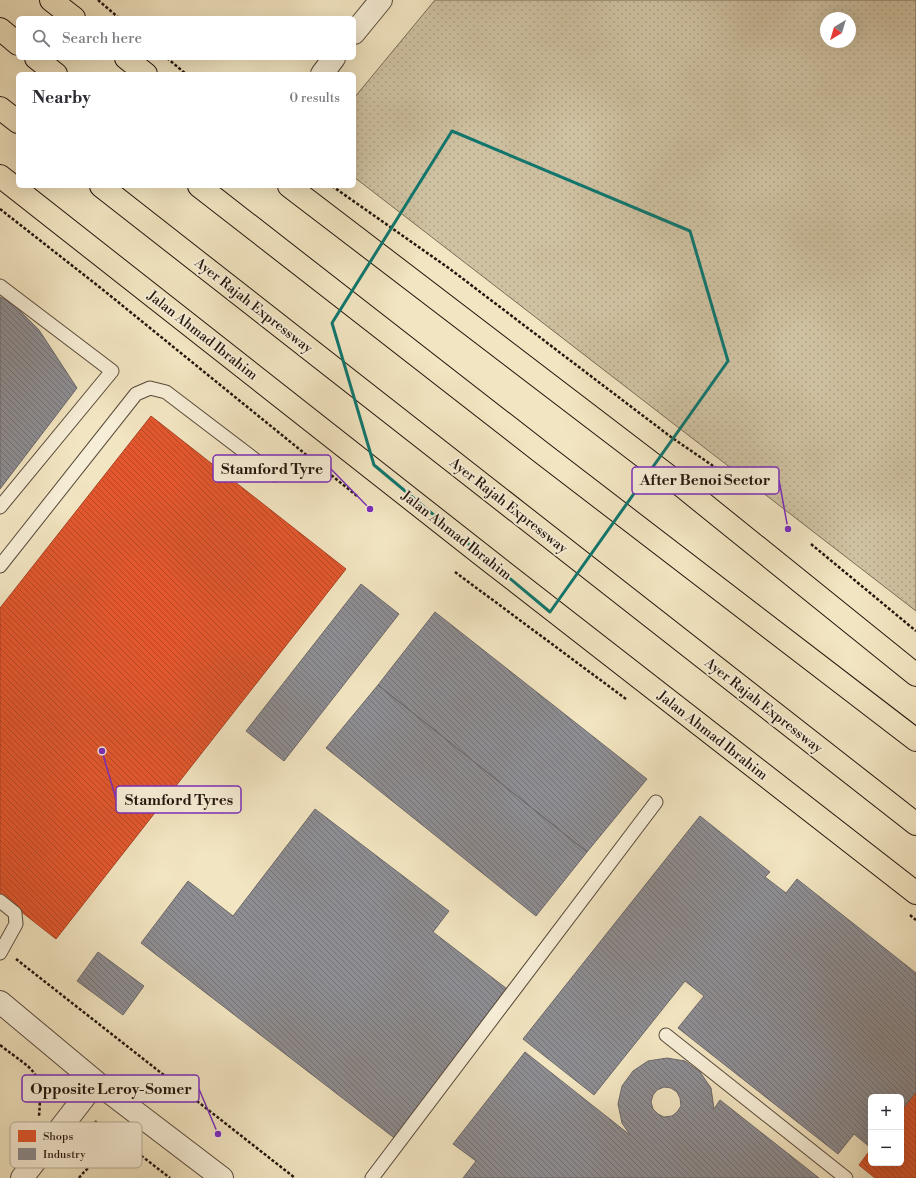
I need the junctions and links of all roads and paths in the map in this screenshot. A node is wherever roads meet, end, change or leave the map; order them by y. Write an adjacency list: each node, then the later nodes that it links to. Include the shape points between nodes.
1 (51, 0): 4 (main road)
2 (98, 0): 5 (path)
3 (381, 0): 7 (street)
4 (71, 16)
5 (117, 16)
6 (0, 29): 8 (main road)
7 (356, 31)
8 (16, 42)
9 (38, 60): 13 (main road)
10 (128, 60): 14 (main road)
11 (169, 60): 15 (path)
12 (332, 60): 16 (street)
13 (54, 72)
14 (144, 72)
15 (184, 72)
16 (324, 72)
17 (0, 108): 18 (main road)
18 (16, 120)
19 (0, 176): 37 (main road, Jalan Ahmad Ibrahim)
20 (104, 188): 36 (main road, Ayer Rajah Expressway)
21 (202, 188): 34 (main road)
22 (292, 188): 33 (main road, via 683,487)
23 (335, 188): 27 (path, via 450,269 671,437 738,483)
24 (0, 209): 28 (path, via 109,294)
25 (0, 286): 29 (lane, via 112,371)
26 (275, 474): 31 (lane, via 166,392 150,388 136,394)
27 (735, 490)
28 (357, 496)
29 (0, 507)
30 (811, 544): 32 (path)
31 (0, 566)
32 (916, 631)
33 (916, 675)
34 (916, 740)
35 (656, 802): 54 (lane)
36 (916, 824)
37 (916, 893)
38 (0, 901): 39 (lane, via 15,913 16,924)
39 (1, 951): 53 (path)
40 (0, 1002): 43 (street)
41 (666, 1036): 55 (lane)
42 (0, 1045): 44 (path, via 32,1068 37,1077)
43 (96, 1082): 45 (street); 52 (street)
44 (40, 1096)
45 (65, 1122)
46 (142, 1156): 51 (path)
47 (30, 1168): 49 (street)
48 (86, 1168): 50 (path)
49 (22, 1178)
50 (78, 1178)
51 (170, 1178)
52 (222, 1178)
53 (295, 1178)
54 (372, 1178)
55 (846, 1178)

